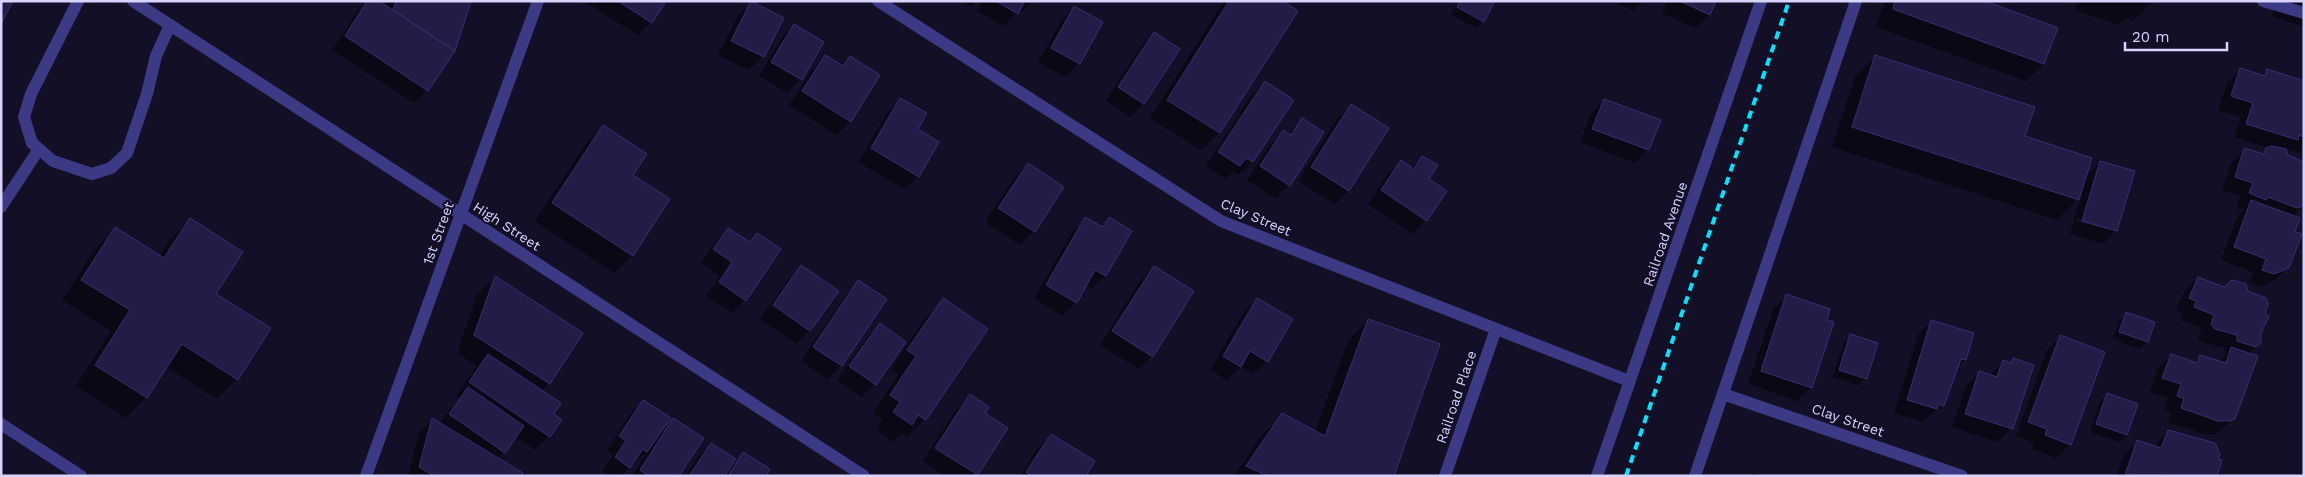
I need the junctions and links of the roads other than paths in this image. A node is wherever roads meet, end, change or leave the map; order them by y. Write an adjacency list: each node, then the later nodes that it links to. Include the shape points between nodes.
1 (78, 1): 10 (street, via 31,94 24,117 32,143)
2 (134, 1): 9 (street, High Street)
3 (538, 1): 12 (street, 1st Street)
4 (878, 1): 13 (street, Clay Street, via 1221,221)
5 (1761, 1): 14 (street, Railroad Avenue)
6 (1856, 1): 15 (street)
7 (2263, 1): 8 (street)
8 (2304, 13)
9 (170, 25): 10 (street, via 156,56 127,153 111,168 92,174 53,161); 12 (street, High Street)
10 (39, 149): 11 (street)
11 (1, 207)
12 (461, 214): 18 (street, 1st Street); 19 (street, High Street)
13 (1496, 329): 14 (street, Clay Street); 20 (street, Railroad Place)
14 (1630, 381): 21 (street, Railroad Avenue)
15 (1723, 394): 22 (street); 23 (street, Clay Street)
16 (1, 424): 17 (street)
17 (81, 476)
18 (366, 476)
19 (864, 476)
20 (1445, 476)
21 (1597, 476)
22 (1695, 476)
23 (1962, 476)

